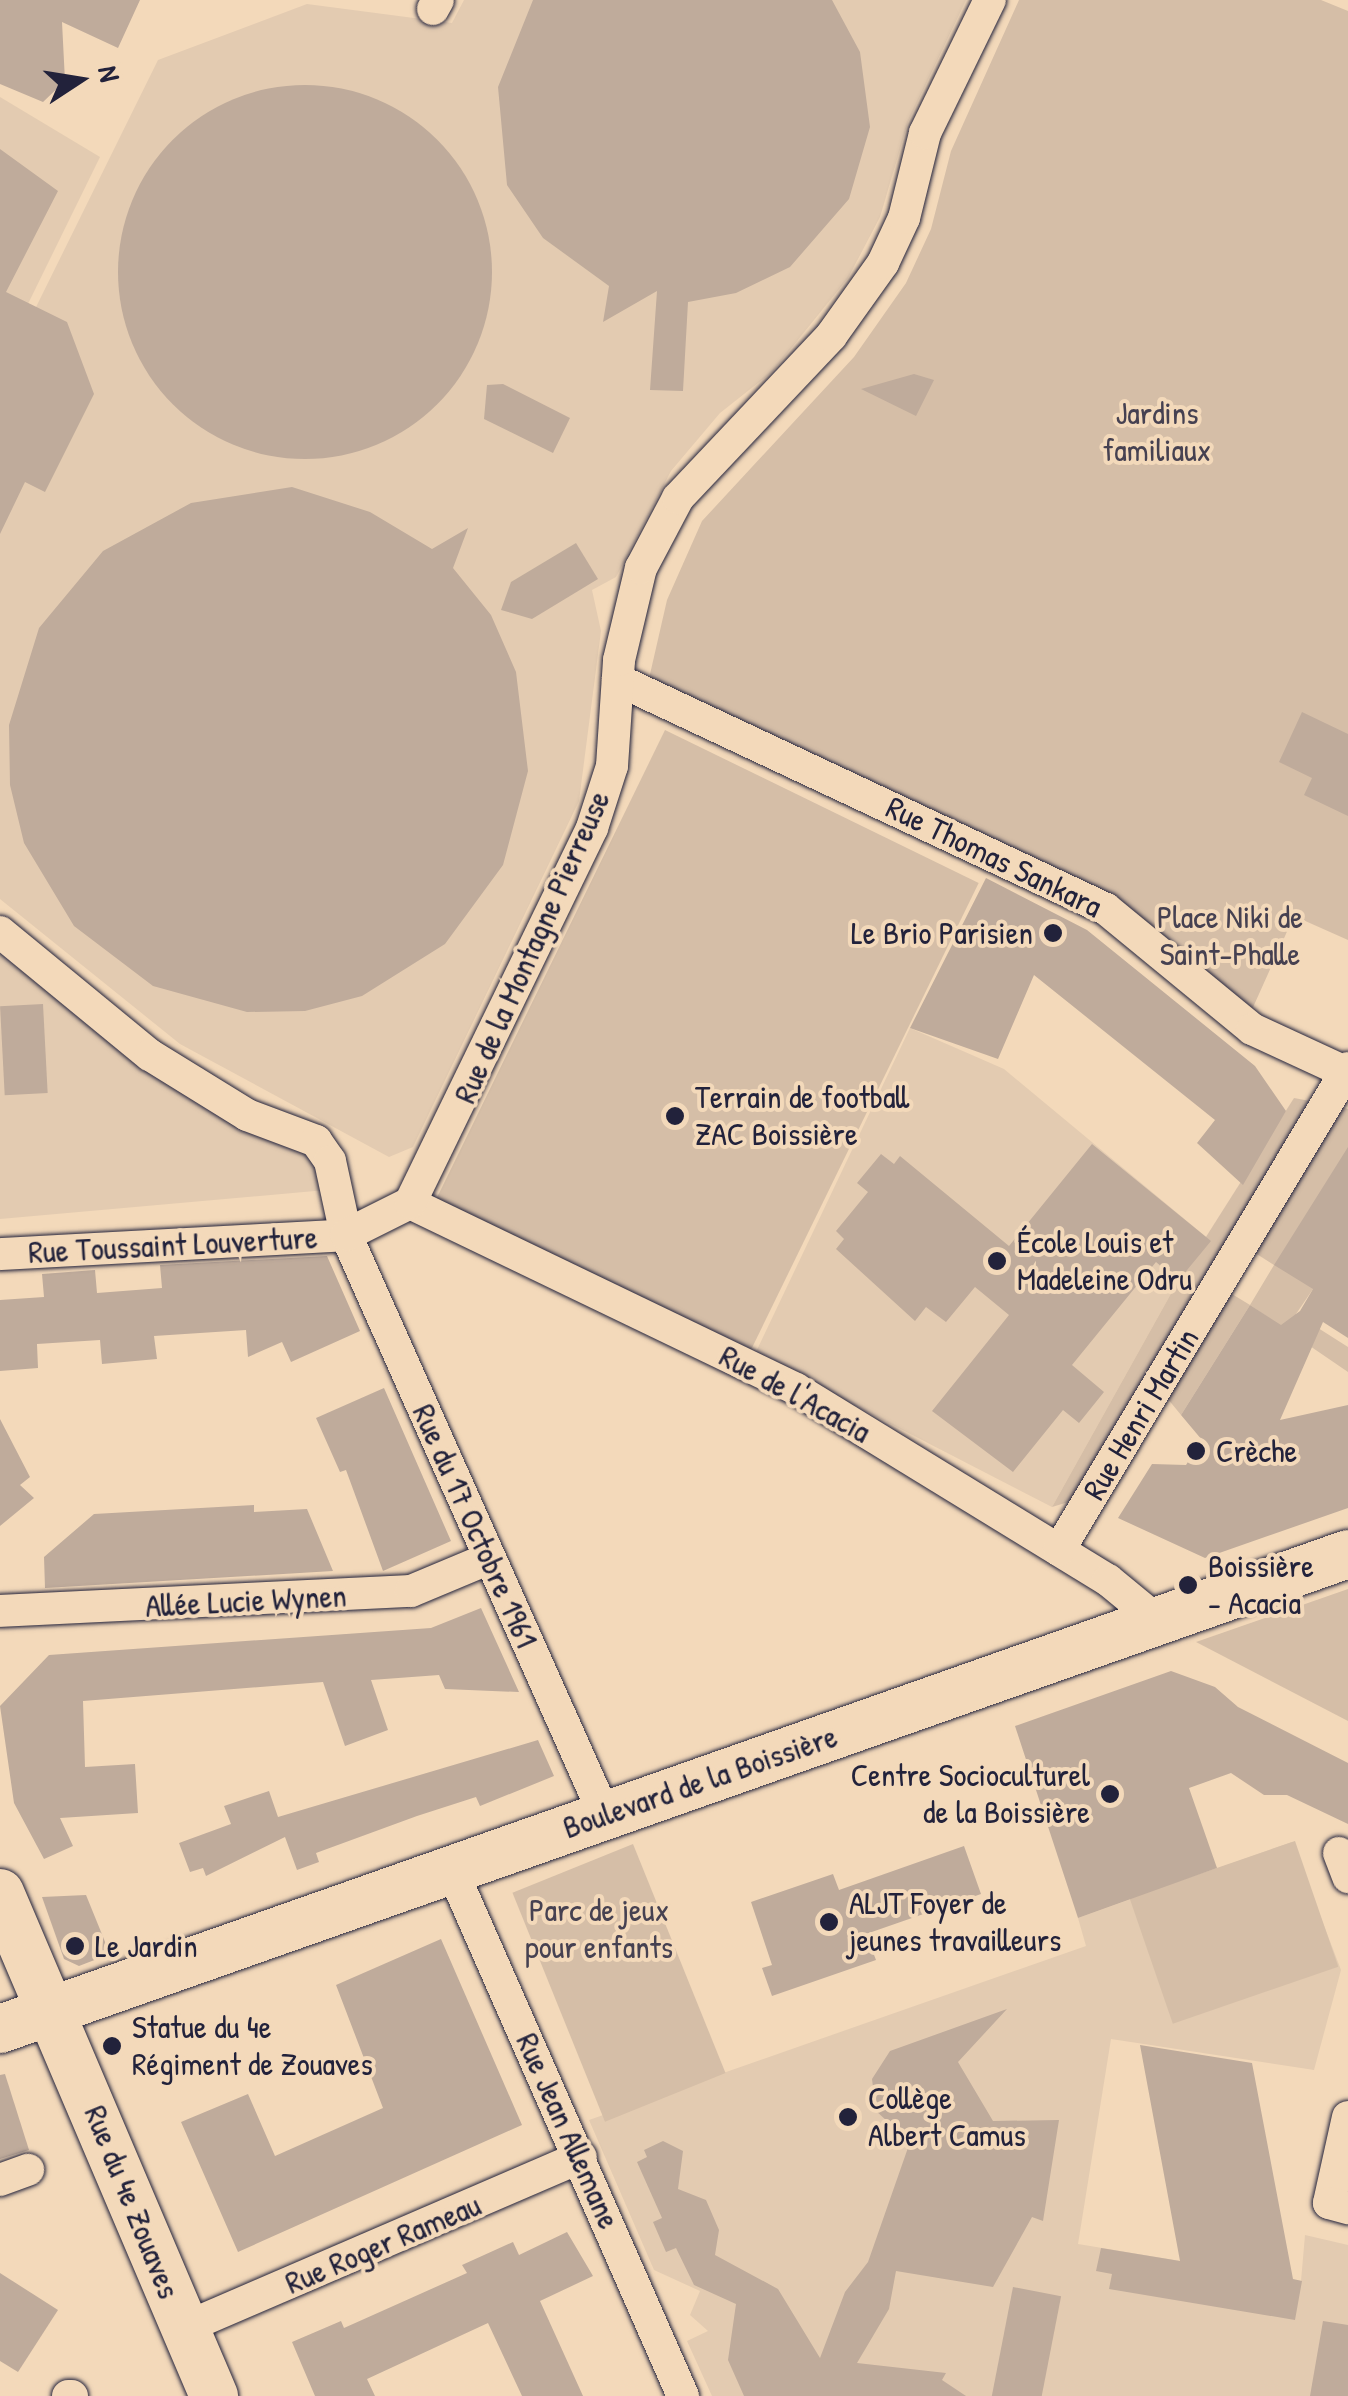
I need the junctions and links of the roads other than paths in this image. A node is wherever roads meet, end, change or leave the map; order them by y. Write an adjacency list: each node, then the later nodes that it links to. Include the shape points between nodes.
1 (990, 0): 2 (street, Rue de la Montagne Pierreuse, via 925,133 904,218 883,263 831,336 678,498 641,568)
2 (618, 680): 4 (street, Rue Thomas Sankara, via 1106,909 1252,1029); 5 (street, Rue de la Montagne Pierreuse, via 612,766 592,828)
3 (0, 932): 6 (street, via 150,1055 248,1115 316,1141 330,1162)
4 (1347, 1070): 8 (street, Rue Henri Martin)
5 (410, 1203): 6 (street); 8 (street, Rue de l'Acacia, via 796,1388)
6 (346, 1236): 7 (street, Rue Toussaint Louverture); 10 (street, Rue du 17 Octobre 1961)
7 (0, 1254)
8 (1060, 1550): 12 (street, Rue de l'Acacia)
9 (1348, 1554): 12 (main road, Boulevard de la Boissière)
10 (485, 1560): 11 (street, Allée Lucie Wynen, via 411,1591); 13 (street, Rue du 17 Octobre 1961)
11 (0, 1611)
12 (1158, 1622): 13 (main road, Boulevard de la Boissière)
13 (605, 1816): 14 (main road, Boulevard de la Boissière)
14 (451, 1868): 16 (main road, Boulevard de la Boissière); 19 (street, Rue Jean Allemane)
15 (0, 1894): 16 (main road, Rue du 4e Zouaves)
16 (50, 2007): 17 (main road, Boulevard de la Boissière); 21 (main road, Rue du 4e Zouaves)
17 (0, 2028)
18 (1346, 2136): 20 (street, via 1329,2203)
19 (581, 2158): 21 (street, Rue Roger Rameau); 23 (street, Rue Jean Allemane)
20 (1348, 2208)
21 (184, 2328): 22 (main road, Rue du 4e Zouaves)
22 (214, 2396)
23 (683, 2396)

